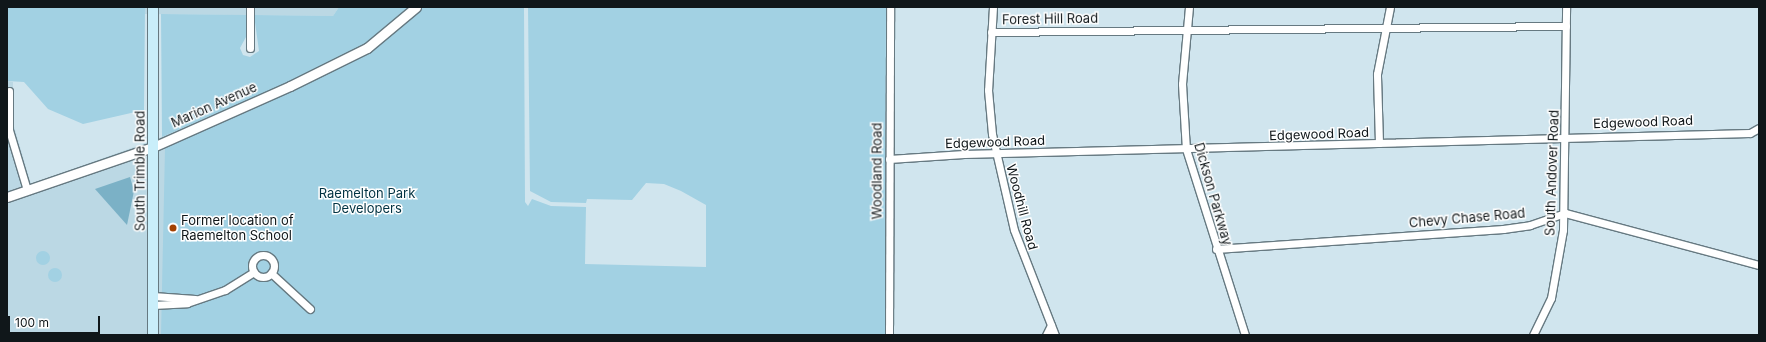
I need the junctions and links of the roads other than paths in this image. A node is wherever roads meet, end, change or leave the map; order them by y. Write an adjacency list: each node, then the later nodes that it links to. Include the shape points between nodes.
1 (153, 7): 20 (main road, South Trimble Road)
2 (250, 7): 13 (street)
3 (416, 7): 20 (street, Marion Avenue, via 386,36 357,54)
4 (890, 7): 23 (street, Woodland Road)
5 (993, 7): 12 (street, Woodhill Road)
6 (1189, 7): 11 (street, Dickson Parkway)
7 (1390, 7): 9 (street)
8 (1566, 7): 10 (street, South Andover Road)
9 (1385, 26): 10 (street, Forest Hill Road); 11 (street, Forest Hill Road); 19 (street, via 1377,74)
10 (1566, 26): 17 (street, South Andover Road)
11 (1185, 30): 12 (street, Forest Hill Road); 21 (street, Dickson Parkway, via 1182,84)
12 (991, 32): 22 (street, Woodhill Road, via 988,98)
13 (250, 48)
14 (9, 91): 24 (street, via 10,134)
15 (1759, 128): 16 (street, Edgewood Road)
16 (1750, 133): 17 (street, Edgewood Road); 18 (street, Edgewood Road)
17 (1566, 136): 19 (street, Edgewood Road); 26 (street, South Andover Road)
18 (1759, 136)
19 (1378, 143): 21 (street, Edgewood Road)
20 (153, 147): 24 (street, Marion Avenue); 31 (main road, South Trimble Road)
21 (1186, 149): 22 (street, Edgewood Road); 27 (street, Dickson Parkway)
22 (996, 154): 23 (street, Edgewood Road); 33 (street, Woodhill Road, via 1020,249)
23 (889, 159): 35 (street, Woodland Road)
24 (27, 190): 25 (street, Marion Avenue)
25 (7, 197)
26 (1565, 213): 27 (street, Chevy Chase Road, via 1530,225 1503,229); 28 (street); 39 (street, South Andover Road, via 1555,283 1547,308)
27 (1216, 249): 38 (street, Dickson Parkway)
28 (1759, 265)
29 (254, 272): 30 (street, via 262,277); 30 (street, via 253,262 264,255 274,264); 31 (street, via 225,290 195,299)
30 (271, 273): 32 (street)
31 (153, 301): 34 (main road, South Trimble Road)
32 (310, 309)
33 (1051, 325): 36 (street); 37 (street, Woodhill Road)
34 (153, 335)
35 (889, 335)
36 (1046, 335)
37 (1055, 335)
38 (1244, 335)
39 (1533, 335)

